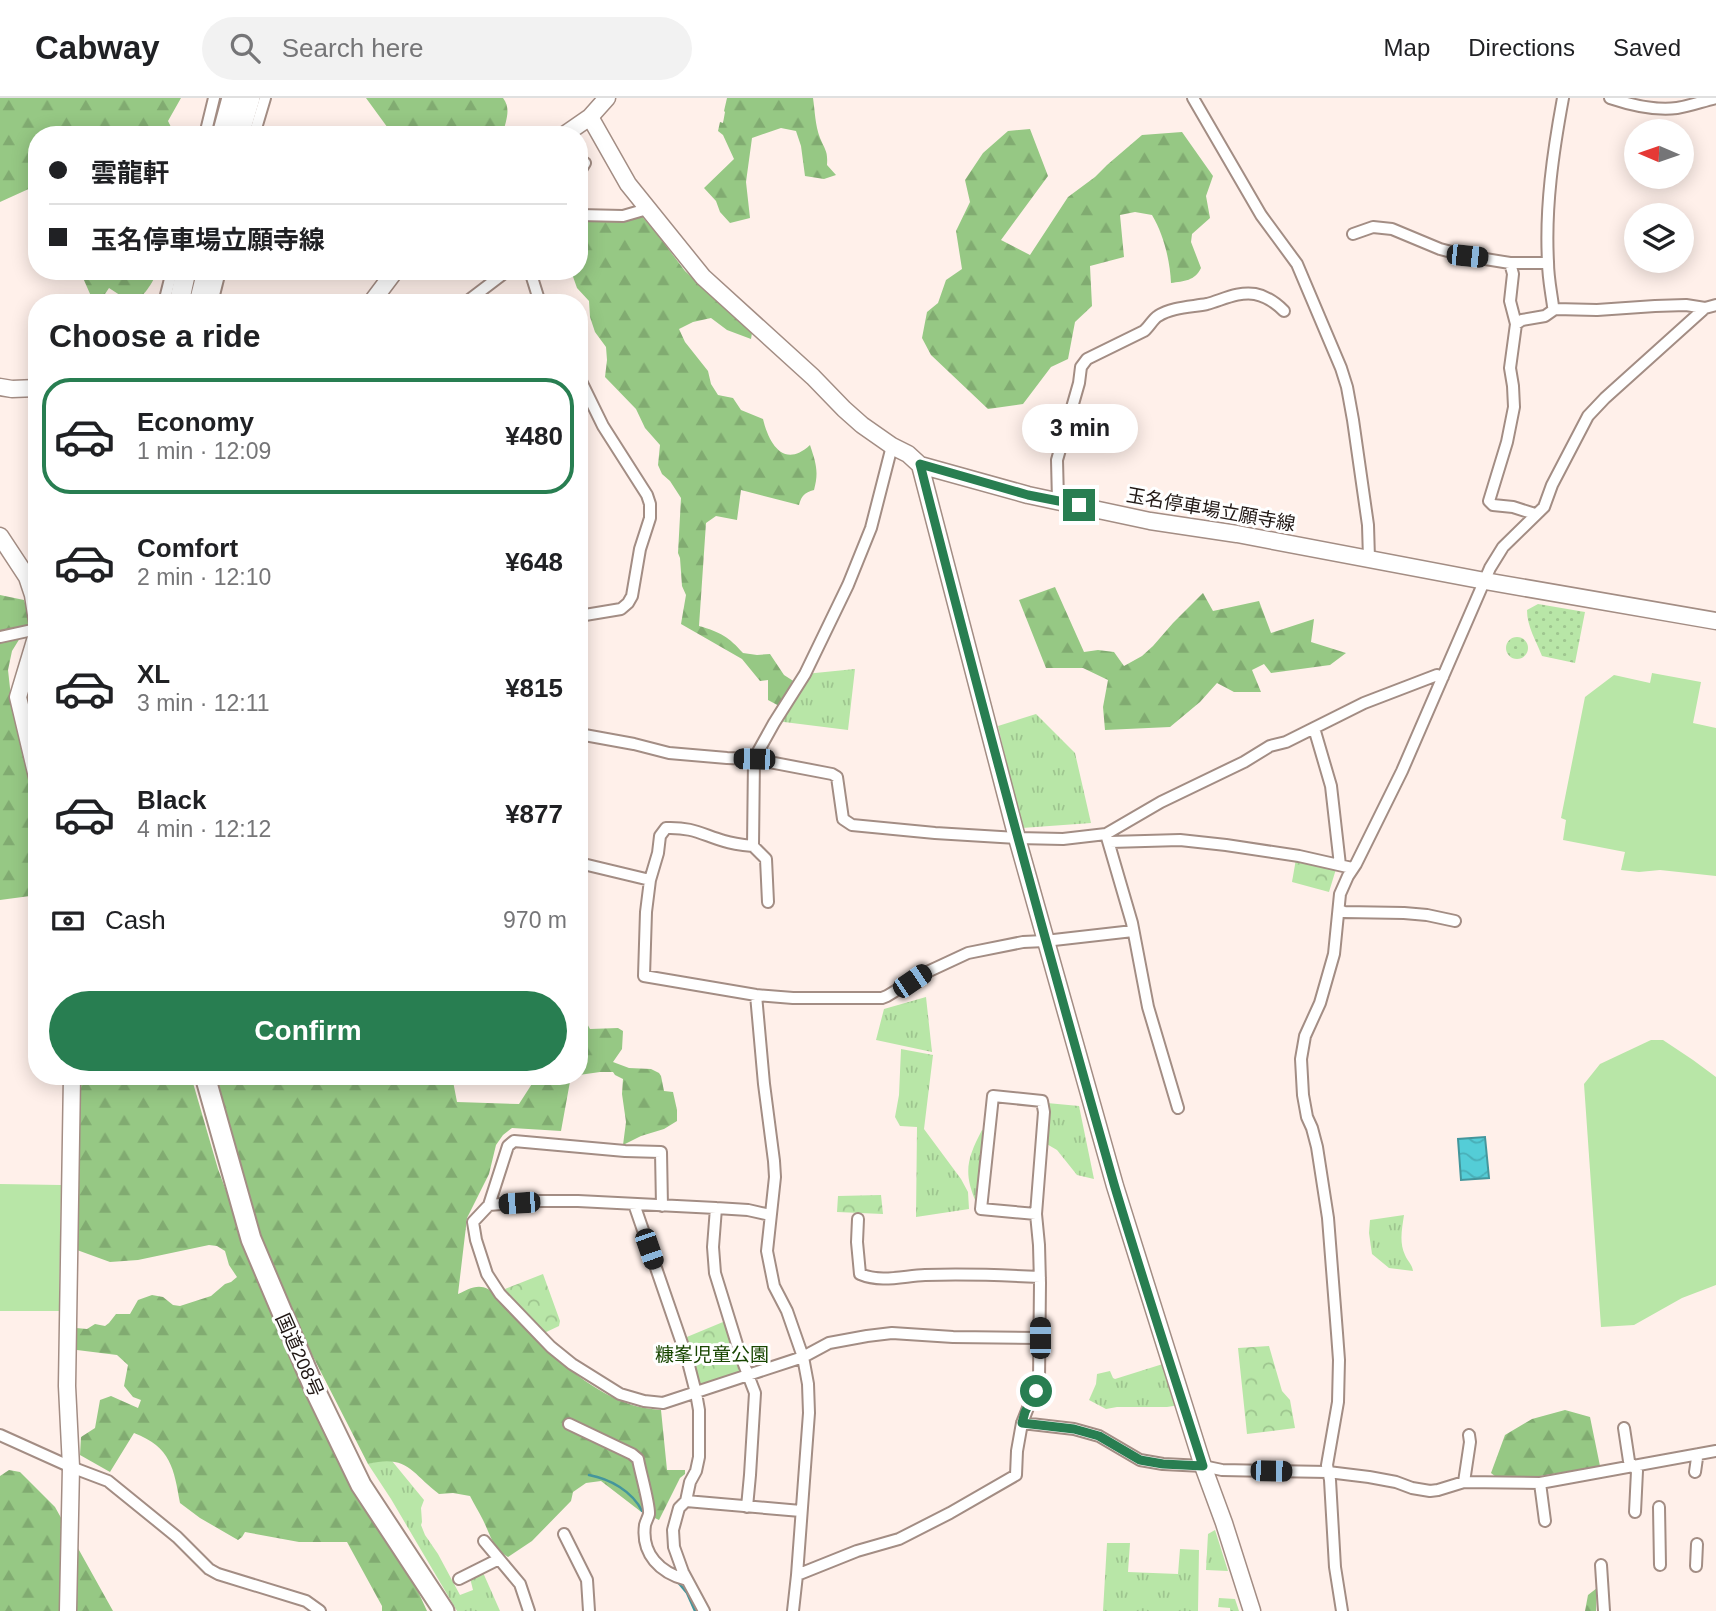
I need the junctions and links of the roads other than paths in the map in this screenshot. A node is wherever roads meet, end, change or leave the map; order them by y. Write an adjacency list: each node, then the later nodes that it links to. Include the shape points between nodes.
1 (214, 98): 11 (street)
2 (232, 98): 12 (highway)
3 (250, 98): 13 (highway)
4 (265, 98): 14 (street)
5 (607, 98): 10 (street)
6 (1193, 98): 37 (street, via 1261,215 1297,264 1341,368 1353,420)
7 (1563, 98): 20 (street, via 1551,167)
8 (1610, 98): 9 (street, via 1677,108)
9 (1716, 98)
10 (590, 117): 15 (street); 16 (street, 玉名停車場立願寺線)
11 (207, 126)
12 (224, 126)
13 (242, 126)
14 (257, 126)
15 (577, 126)
16 (647, 209): 17 (street, via 623,216); 32 (street, 玉名停車場立願寺線, via 703,277 844,410)
17 (588, 215)
18 (1353, 234): 19 (street, via 1373,227 1392,229 1440,249)
19 (1510, 262): 20 (street); 28 (street, via 1510,301)
20 (1548, 263): 26 (street)
21 (389, 280): 23 (street)
22 (495, 280): 24 (street)
23 (378, 294)
24 (478, 294)
25 (1711, 306): 26 (street); 35 (street, via 1588,416 1544,507)
26 (1555, 309): 28 (street)
27 (1284, 311): 34 (street, via 1254,294 1168,312 1156,317 1144,331 1087,359 1081,366 1057,460)
28 (1516, 324): 35 (street, via 1510,368 1514,407 1489,501)
29 (0, 387): 30 (street)
30 (28, 388)
31 (588, 395): 40 (street, via 650,504 628,603 621,610)
32 (892, 446): 33 (street, 玉名停車場立願寺線); 49 (street, via 871,528 848,585 805,674)
33 (920, 464): 34 (street, 玉名停車場立願寺線); 50 (street)
34 (1058, 501): 37 (street, 玉名停車場立願寺線)
35 (1535, 514): 39 (street, via 1503,547)
36 (0, 536): 38 (street)
37 (1369, 559): 39 (street, 玉名停車場立願寺線)
38 (28, 580)
39 (1485, 581): 41 (street, 玉名停車場立願寺線); 45 (street)
40 (588, 615)
41 (1716, 621)
42 (28, 632): 43 (street)
43 (0, 637)
44 (28, 664): 48 (street, via 18,697)
45 (1443, 677): 46 (street, via 1437,675 1364,703); 55 (street)
46 (1314, 728): 51 (street, via 1161,802); 54 (street, via 1331,786)
47 (588, 736): 49 (street, via 669,753)
48 (28, 740)
49 (754, 759): 50 (street, via 832,774 837,778 843,820 852,825); 52 (street)
50 (1017, 838): 51 (street); 61 (street)
51 (1108, 838): 54 (street, via 1226,845); 60 (street)
52 (753, 846): 56 (street, via 694,829 666,828); 57 (street, via 766,859)
53 (588, 865): 56 (street)
54 (1340, 865): 55 (street)
55 (1352, 868): 58 (street, via 1340,894)
56 (650, 880): 62 (street, via 644,976)
57 (768, 902)
58 (1339, 910): 59 (street); 88 (street, via 1334,954 1301,1059 1303,1095 1328,1218 1339,1360)
59 (1455, 921)
60 (1133, 931): 61 (street); 65 (street, via 1148,1007)
61 (1045, 941): 62 (street, via 968,953 881,998); 85 (street, via 1115,1186)
62 (756, 995): 71 (street, via 774,1161)
63 (72, 1085): 87 (street, via 67,1386)
64 (208, 1085): 110 (highway, 国道208号, via 251,1239 316,1390 361,1485)
65 (1178, 1108)
66 (634, 1204): 67 (street, via 540,1201); 68 (street); 77 (street)
67 (489, 1205): 68 (street, via 508,1146 514,1141 661,1152); 77 (street, via 473,1222 487,1275 551,1347 620,1394 663,1403)
68 (662, 1206): 69 (street)
69 (716, 1208): 71 (street); 76 (street, via 715,1273)
70 (1036, 1214): 70 (street, via 981,1209 993,1096 1042,1101); 73 (street)
71 (770, 1215): 75 (street, via 767,1251 774,1286)
72 (858, 1219): 73 (street, via 860,1275 868,1278)
73 (1040, 1278): 74 (street)
74 (1040, 1338): 75 (street, via 892,1333 829,1343); 78 (street, via 1039,1380)
75 (803, 1357): 76 (street); 95 (street, via 809,1413)
76 (749, 1375): 77 (street); 93 (street, via 755,1393)
77 (696, 1393): 92 (street, via 699,1457)
78 (1022, 1423): 85 (street, via 1099,1436 1140,1460); 105 (street, via 1017,1475 899,1539)
79 (569, 1424): 107 (street, via 638,1459 649,1513 645,1545 659,1567)
80 (1624, 1428): 86 (street)
81 (1469, 1434): 90 (street)
82 (0, 1435): 87 (street)
83 (1716, 1451): 84 (street)
84 (1699, 1454): 86 (street); 89 (street)
85 (1203, 1466): 88 (street); 115 (street)
86 (1633, 1466): 91 (street); 96 (street, via 1637,1471)
87 (71, 1467): 108 (street); 109 (street, via 108,1481 209,1569 306,1601)
88 (1328, 1472): 90 (street, via 1430,1491); 116 (street)
89 (1695, 1472)
90 (1464, 1482): 91 (street)
91 (1540, 1483): 97 (street)
92 (686, 1500): 93 (street); 107 (street, via 673,1530 674,1547)
93 (747, 1507): 95 (street)
94 (1659, 1507): 103 (street)
95 (801, 1511): 105 (street)
96 (1636, 1512)
97 (1545, 1521)
98 (564, 1535): 112 (street, via 587,1580)
99 (484, 1541): 101 (street)
100 (1697, 1544): 104 (street)
101 (499, 1559): 106 (street); 111 (street, via 520,1584)
102 (1601, 1565): 117 (street)
103 (1660, 1565)
104 (1696, 1566)
105 (797, 1575): 114 (street)
106 (459, 1578)
107 (688, 1580): 113 (street)
108 (68, 1611)
109 (320, 1611)
110 (444, 1611)
111 (529, 1611)
112 (589, 1611)
113 (705, 1611)
114 (793, 1611)
115 (1252, 1611)
116 (1342, 1611)
117 (1604, 1611)

